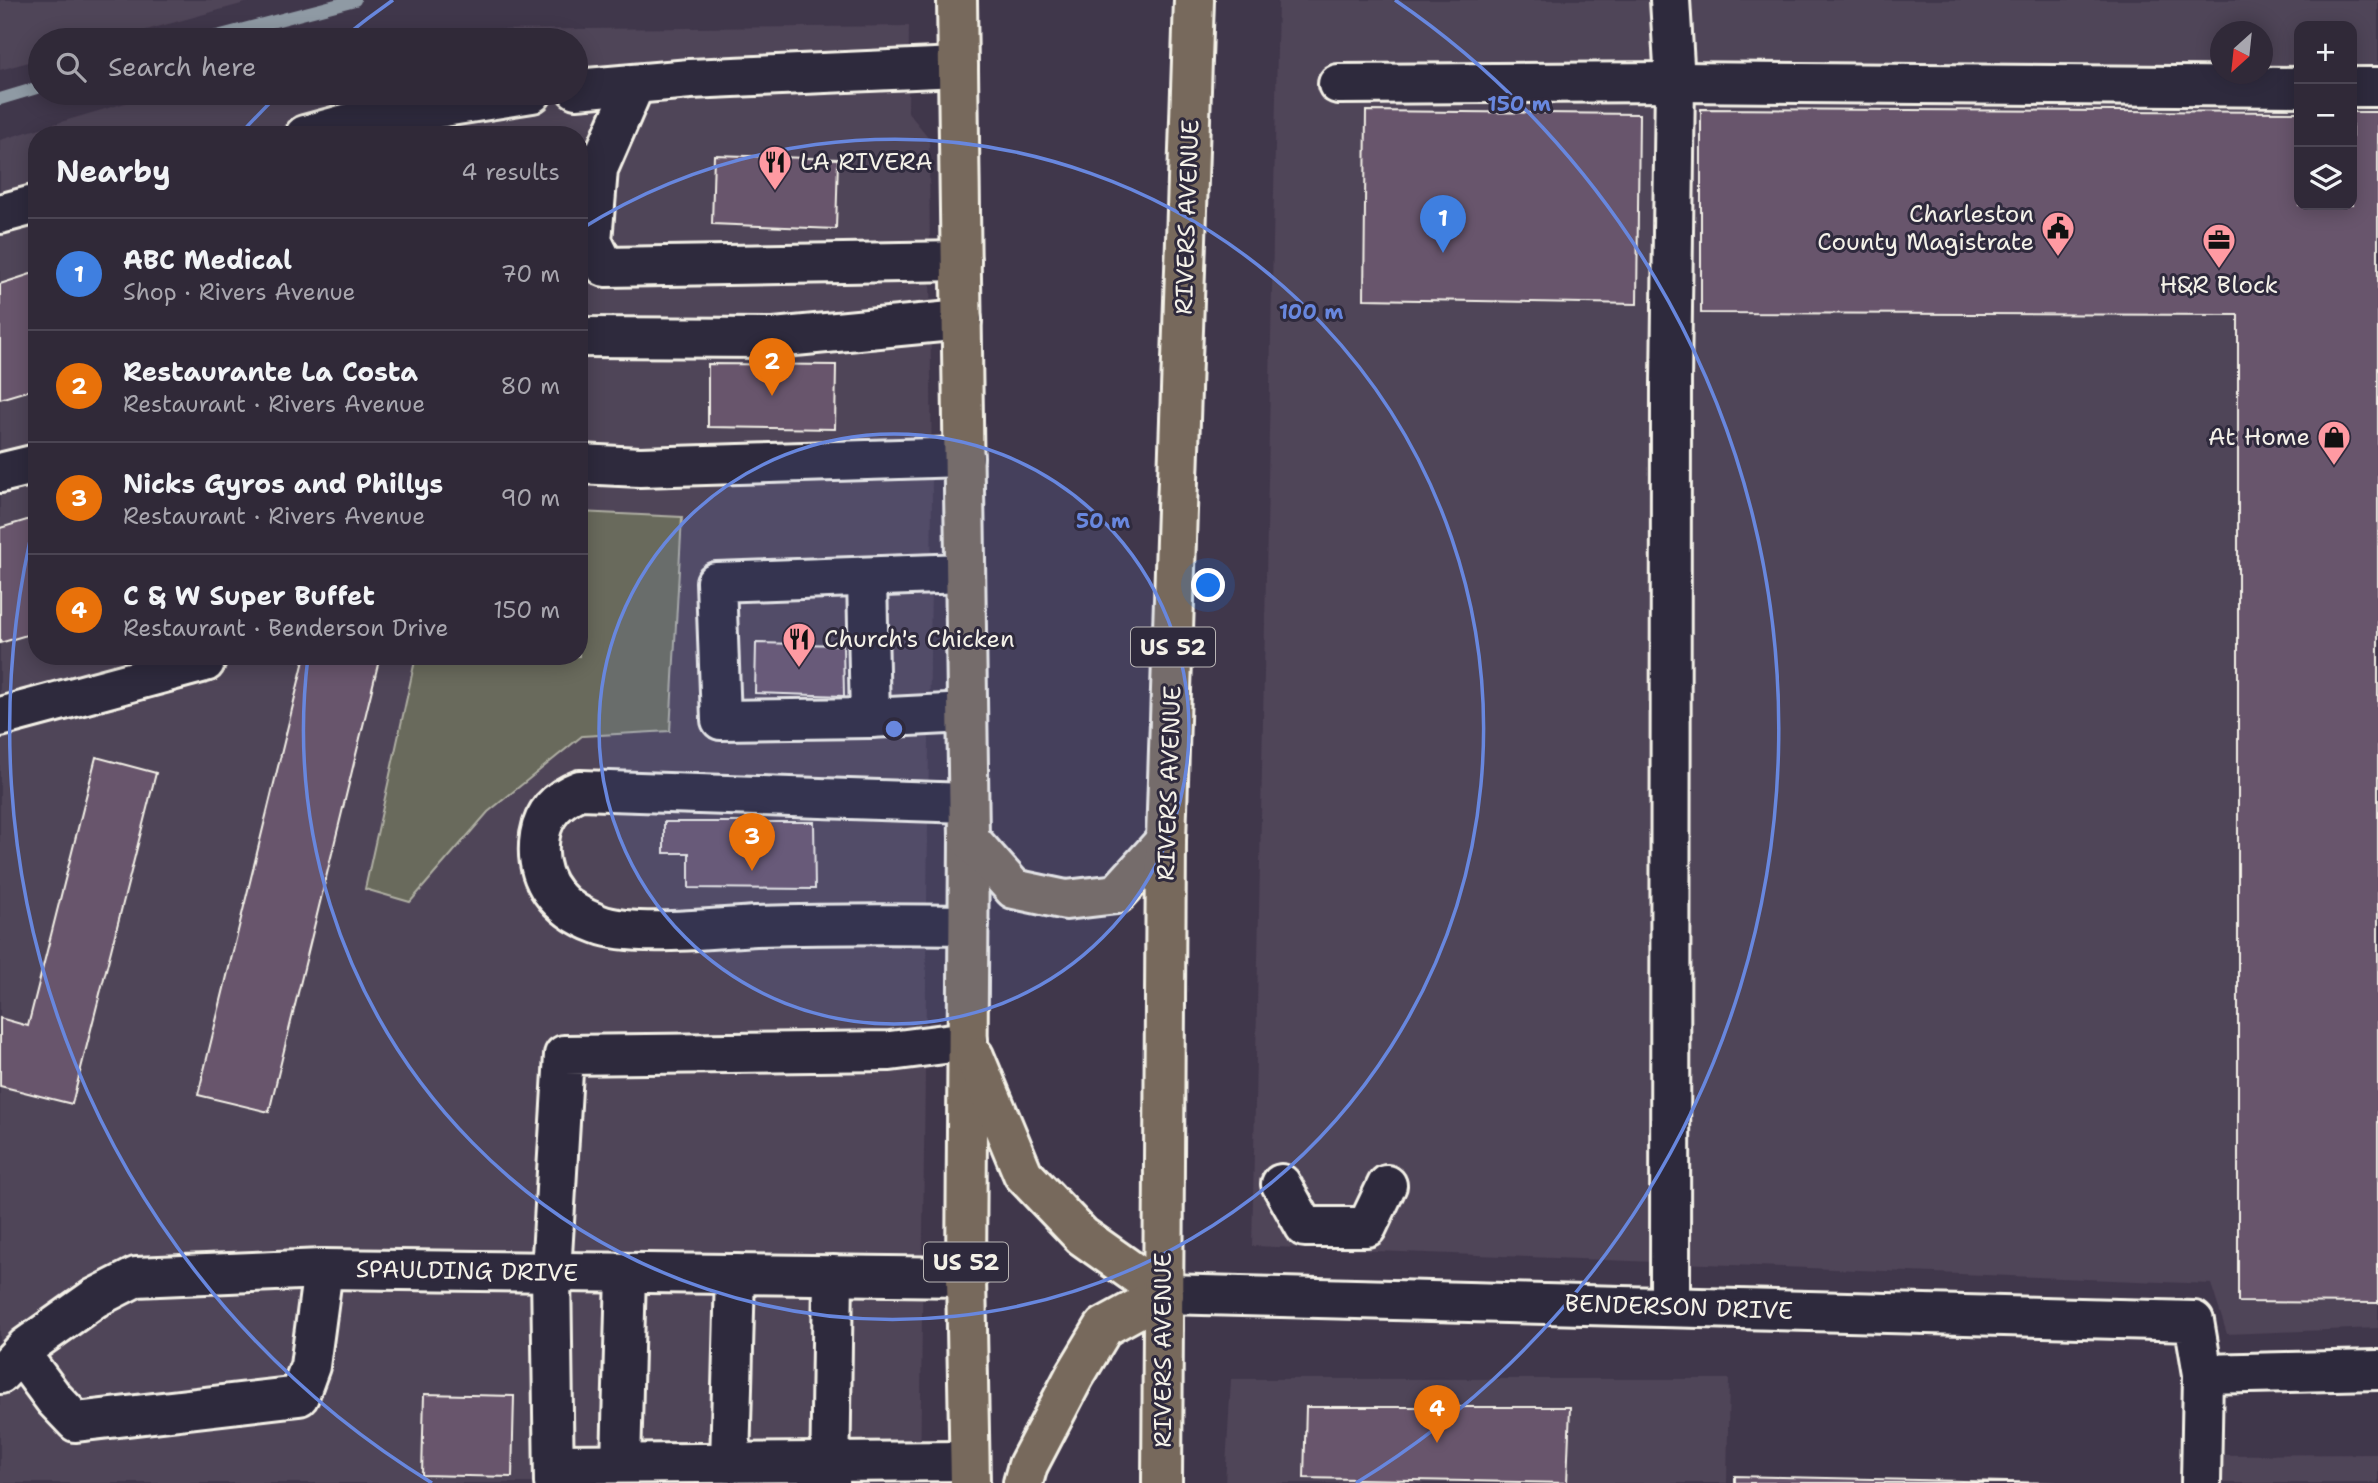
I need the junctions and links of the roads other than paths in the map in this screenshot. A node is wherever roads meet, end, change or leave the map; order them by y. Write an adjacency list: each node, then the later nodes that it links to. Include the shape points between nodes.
1 (957, 0): 4 (main road, US 52)
2 (1194, 0): 30 (main road, RIVERS AVENUE / US 52)
3 (1670, 0): 5 (street)
4 (958, 67): 6 (street); 16 (main road, US 52)
5 (1675, 82): 7 (street); 8 (street); 42 (street)
6 (635, 84): 11 (street); 16 (street, via 598,169 592,241 605,267)
7 (1338, 84)
8 (2294, 87)
9 (2357, 87): 10 (street)
10 (2378, 87)
11 (588, 88)
12 (471, 105): 13 (street)
13 (364, 126)
14 (28, 206): 15 (street)
15 (0, 214)
16 (961, 261): 17 (main road, US 52)
17 (962, 320): 18 (street, via 774,338); 19 (main road, US 52)
18 (588, 337)
19 (964, 457): 20 (street, via 640,467); 23 (main road, US 52)
20 (588, 464)
21 (28, 466): 22 (street)
22 (0, 473)
23 (965, 573): 24 (street); 26 (main road, US 52)
24 (867, 578): 28 (street); 28 (street, via 716,582 721,720)
25 (194, 665): 27 (street)
26 (967, 713): 28 (street); 29 (main road, US 52)
27 (0, 717)
28 (870, 718)
29 (969, 821): 30 (main road, via 1014,889 1066,900 1117,894); 31 (main road, US 52); 31 (street, via 580,790 563,796 543,822 539,862 544,880 560,903 599,925 634,931)
30 (1166, 840): 41 (main road, RIVERS AVENUE / US 52)
31 (969, 925): 32 (main road, US 52)
32 (968, 1041): 36 (street, via 890,1051 564,1055); 40 (main road, US 52); 41 (main road, via 1023,1174 1082,1236)
33 (1281, 1184): 34 (street, via 1306,1227 1367,1227)
34 (1387, 1185)
35 (323, 1269): 36 (street, SPAULDING DRIVE); 43 (street, SPAULDING DRIVE, via 136,1277 95,1298); 43 (street, via 310,1366 299,1396 76,1422)
36 (551, 1272): 37 (street, SPAULDING DRIVE); 49 (street)
37 (626, 1273): 38 (street, SPAULDING DRIVE); 47 (street)
38 (735, 1274): 39 (street, SPAULDING DRIVE); 46 (street)
39 (833, 1275): 40 (street, SPAULDING DRIVE); 50 (street)
40 (965, 1277): 48 (main road, US 52)
41 (1164, 1294): 42 (street, BENDERSON DRIVE); 51 (main road, via 1104,1327 1062,1399); 52 (main road, RIVERS AVENUE / US 52)
42 (1670, 1307): 45 (street, BENDERSON DRIVE, via 2194,1321)
43 (10, 1363)
44 (2378, 1370): 45 (street)
45 (2203, 1374): 53 (street)
46 (730, 1463): 47 (street); 50 (street)
47 (621, 1464): 49 (street)
48 (970, 1472): 50 (street)
49 (554, 1473)
50 (830, 1473)
51 (1023, 1483)
52 (1163, 1483)
53 (2201, 1483)

